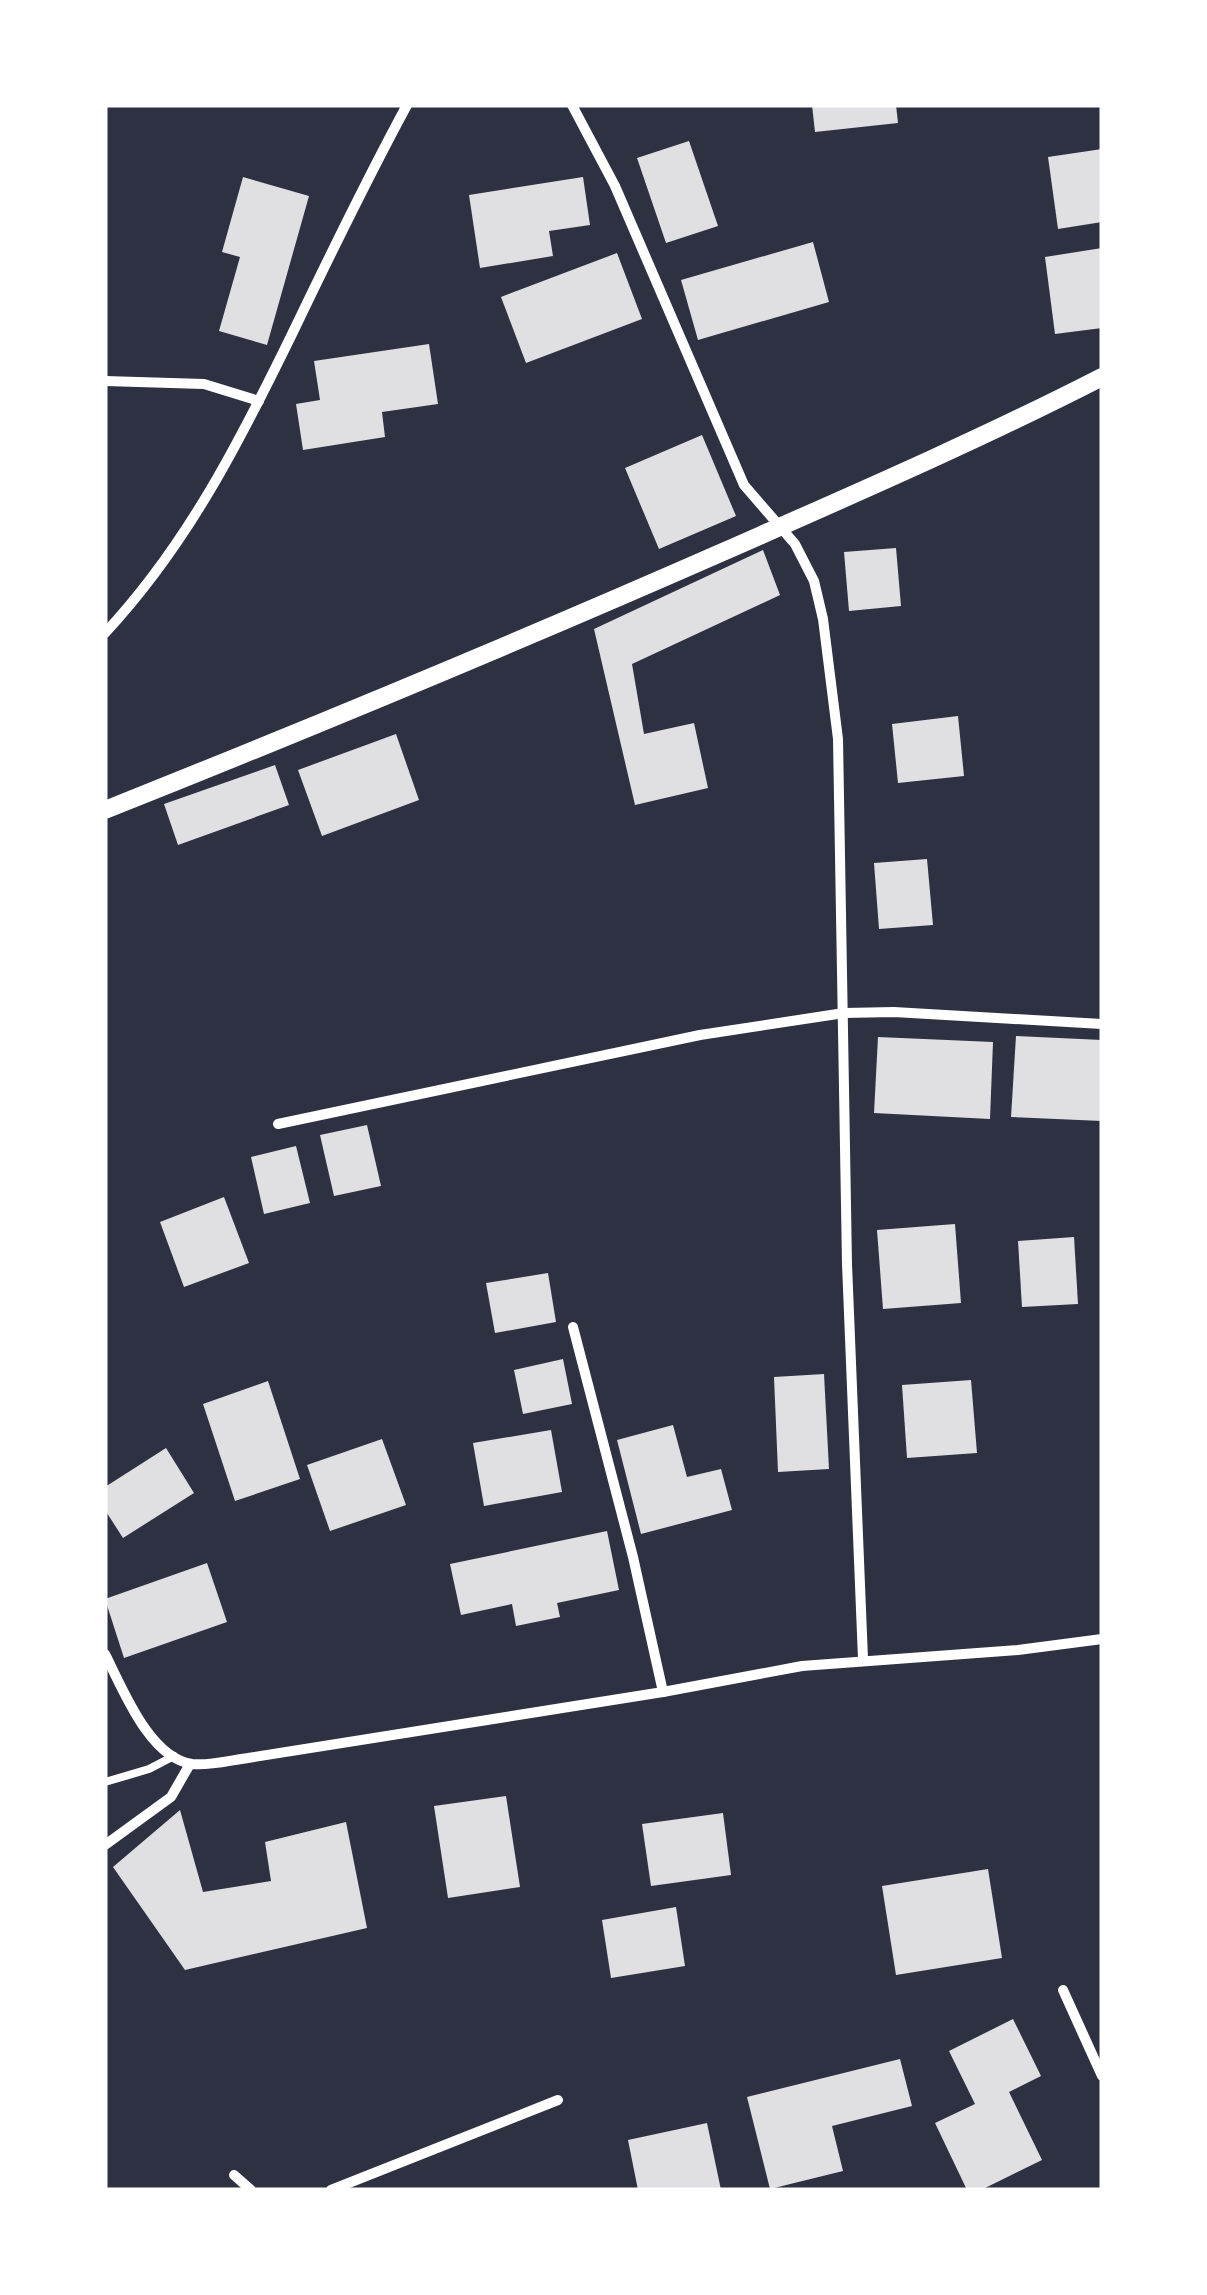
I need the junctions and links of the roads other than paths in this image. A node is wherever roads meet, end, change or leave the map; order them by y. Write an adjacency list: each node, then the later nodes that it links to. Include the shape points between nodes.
1 (406, 105): 5 (street)
2 (572, 105): 6 (street, via 744,484)
3 (1102, 377): 6 (street)
4 (105, 382): 5 (street, via 204,384)
5 (259, 401): 7 (street, via 201,509 151,582)
6 (780, 526): 8 (street); 9 (street, via 814,581 828,651 838,739)
7 (105, 633)
8 (105, 810)
9 (844, 1013): 10 (street); 11 (street, via 700,1035); 15 (street)
10 (1102, 1024)
11 (278, 1124)
12 (573, 1327): 16 (street)
13 (1102, 1638): 15 (street)
14 (105, 1654): 17 (street, via 138,1718)
15 (863, 1659): 16 (street)
16 (663, 1692): 18 (street)
17 (174, 1756): 18 (street); 19 (lane)
18 (190, 1764): 20 (street, via 171,1797)
19 (105, 1782)
20 (105, 1845)
21 (1063, 1990): 22 (street)
22 (1102, 2076)
23 (558, 2100): 26 (street)
24 (234, 2175): 25 (street)
25 (251, 2190)
26 (332, 2190)

